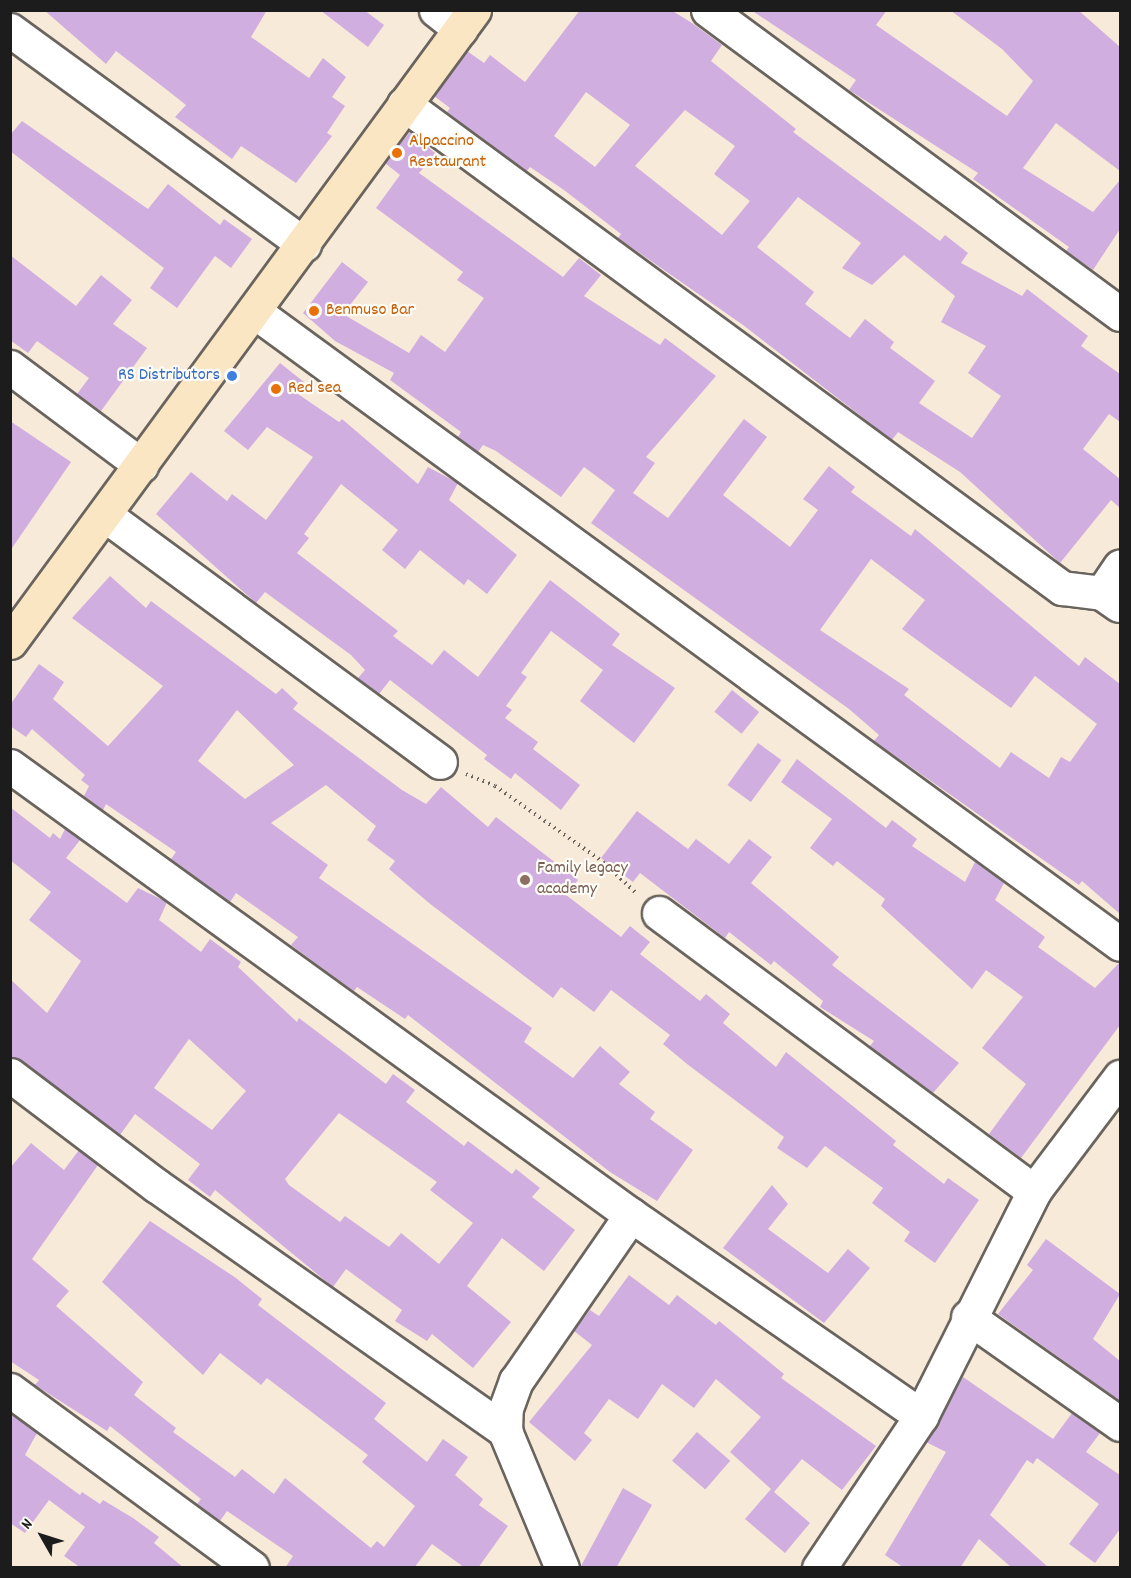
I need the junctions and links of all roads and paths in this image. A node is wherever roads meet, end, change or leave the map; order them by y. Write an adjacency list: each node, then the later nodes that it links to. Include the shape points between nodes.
1 (708, 10): 7 (street)
2 (457, 17): 4 (main road)
3 (10, 30): 5 (street)
4 (404, 104): 5 (main road); 12 (street, via 1062,588)
5 (304, 244): 6 (main road)
6 (255, 312): 9 (main road); 17 (street)
7 (1120, 314)
8 (10, 366): 9 (street)
9 (141, 465): 10 (main road)
10 (105, 515): 13 (main road); 14 (street)
11 (1120, 567): 12 (street)
12 (1111, 600)
13 (10, 642)
14 (440, 762): 16 (path, via 505,793 603,862)
15 (10, 766): 21 (street)
16 (658, 914): 20 (street)
17 (1120, 944)
18 (10, 1075): 26 (street, via 157,1186)
19 (1120, 1077): 20 (street)
20 (1034, 1191): 22 (street)
21 (631, 1215): 24 (street); 26 (street, via 516,1381)
22 (968, 1317): 24 (street); 25 (street)
23 (10, 1390): 27 (street)
24 (921, 1416): 29 (street)
25 (1120, 1424)
26 (505, 1431): 28 (street)
27 (252, 1568)
28 (562, 1568)
29 (819, 1568)

